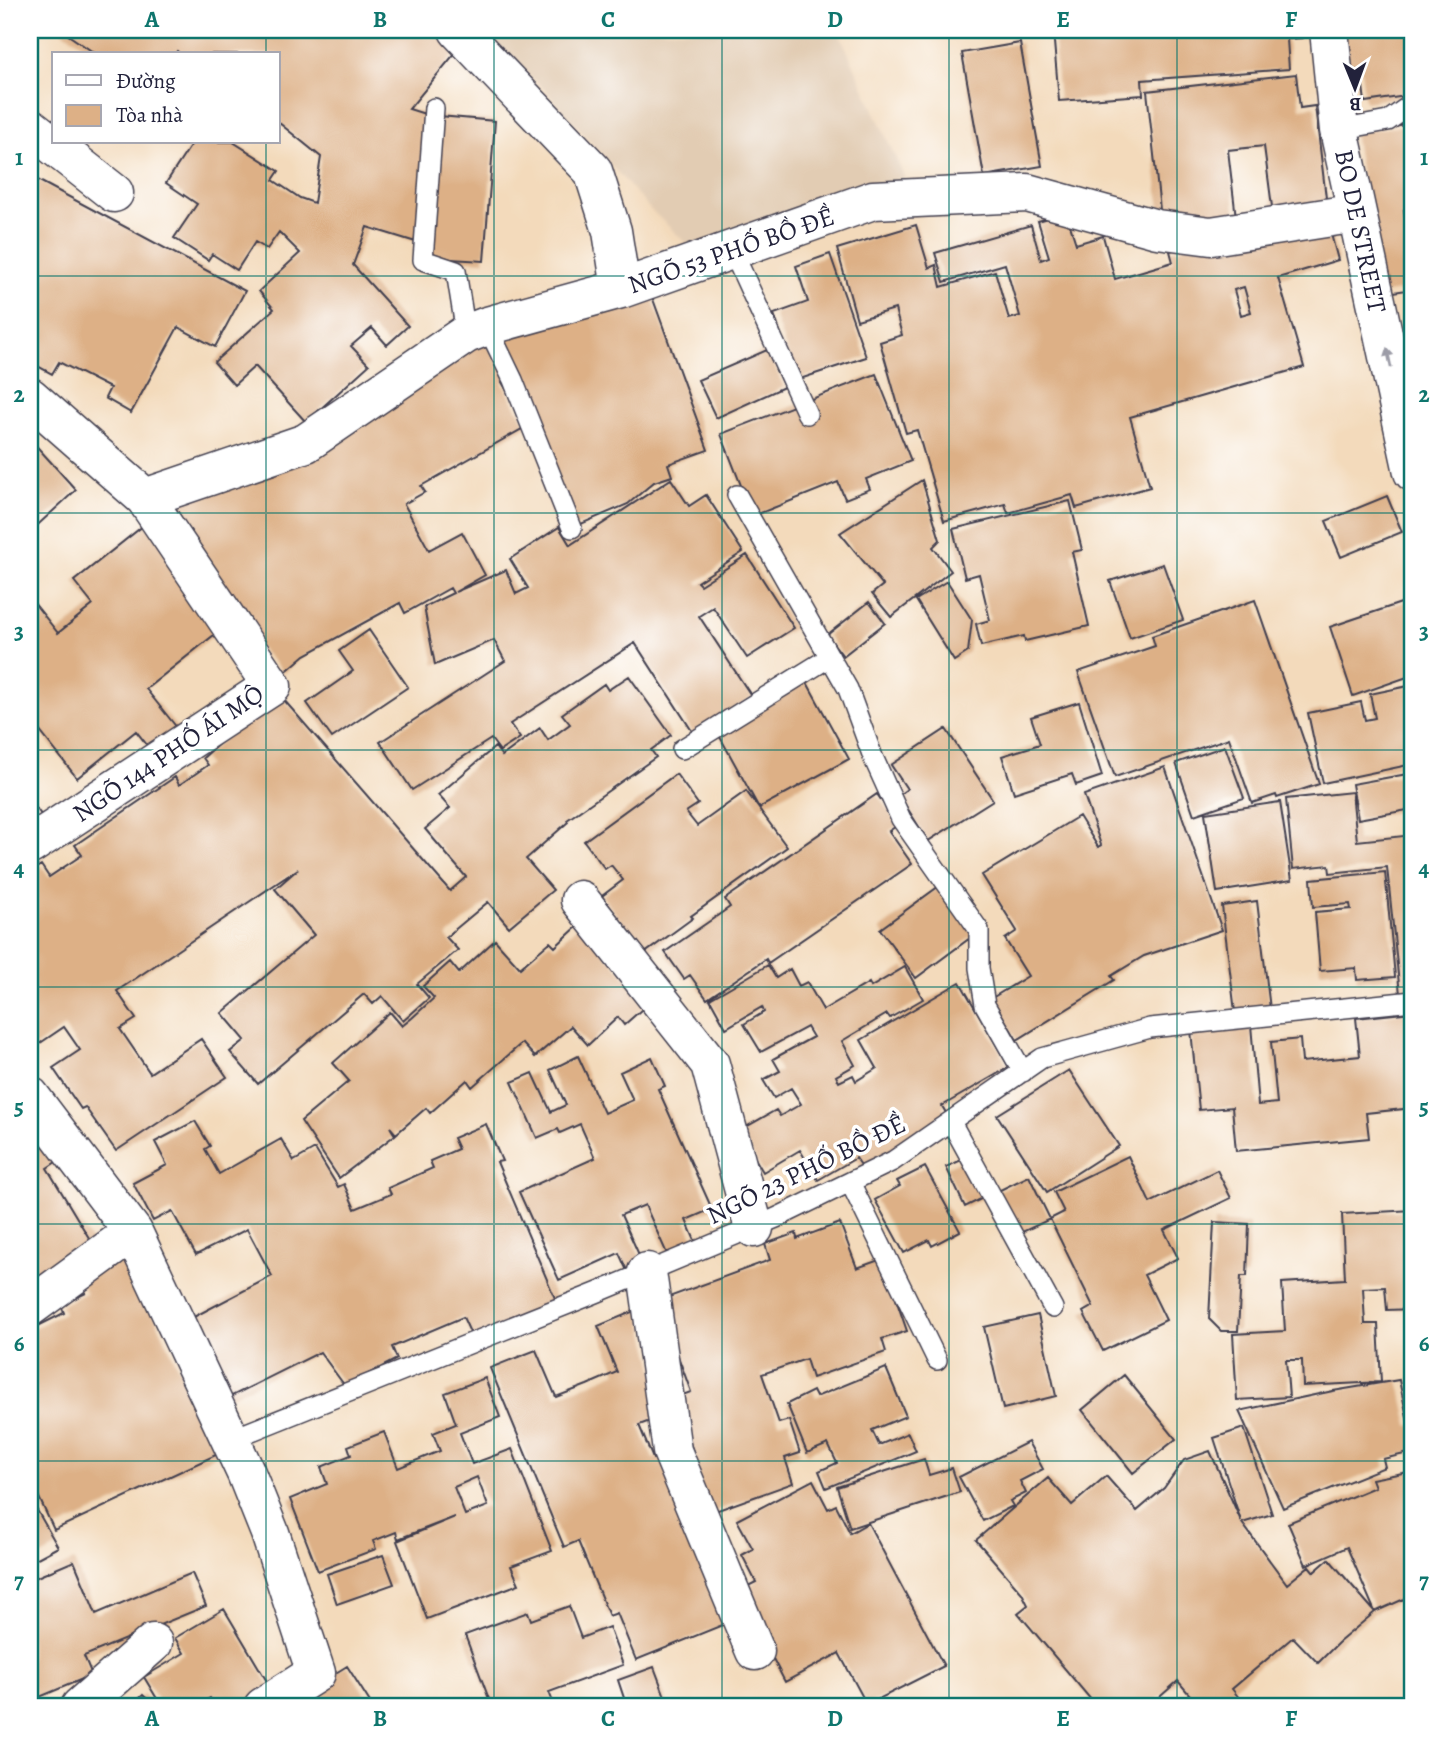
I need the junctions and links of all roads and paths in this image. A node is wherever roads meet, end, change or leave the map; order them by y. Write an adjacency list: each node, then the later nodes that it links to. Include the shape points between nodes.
1 (458, 30): 10 (street, via 593,171 612,231)
2 (1329, 30): 6 (street, BO DE STREET)
3 (1413, 103): 6 (lane, via 1388,121)
4 (434, 108): 11 (lane, via 423,260 456,271)
5 (30, 127): 7 (street)
6 (1339, 130): 8 (street, BO DE STREET)
7 (114, 193)
8 (1357, 213): 9 (street, NGÕ 53 PHỐ BỒ ĐỀ, via 1211,236 1157,229 1027,194 873,200); 14 (street, BO DE STREET, one-way to 8)
9 (732, 250): 10 (street, NGÕ 53 PHỐ BỒ ĐỀ); 13 (lane)
10 (621, 289): 11 (street, NGÕ 53 PHỐ BỒ ĐỀ)
11 (477, 330): 16 (street, NGÕ 53 PHỐ BỒ ĐỀ, via 306,443); 17 (lane, via 513,380)
12 (30, 397): 16 (street, NGÕ 144 PHỐ ÁI MỘ)
13 (807, 414)
14 (1413, 472)
15 (737, 495): 18 (lane)
16 (145, 498): 20 (street, NGÕ 144 PHỐ ÁI MỘ, via 272,686)
17 (572, 528)
18 (830, 657): 19 (lane); 23 (lane, via 848,689 901,819 979,930 985,1005)
19 (682, 749)
20 (30, 845)
21 (580, 900): 27 (street, via 710,1064)
22 (1413, 1001): 23 (lane, NGÕ 23 PHỐ BỒ ĐỀ, via 1150,1028 1042,1058)
23 (1023, 1072): 25 (lane, NGÕ 23 PHỐ BỒ ĐỀ)
24 (30, 1096): 28 (street)
25 (951, 1122): 26 (lane, NGÕ 23 PHỐ BỒ ĐỀ, via 893,1161); 31 (lane)
26 (850, 1182): 27 (lane, NGÕ 23 PHỐ BỒ ĐỀ); 32 (lane)
27 (754, 1228): 29 (lane, NGÕ 23 PHỐ BỒ ĐỀ)
28 (133, 1232): 30 (street); 33 (street)
29 (647, 1272): 33 (lane, NGÕ 23 PHỐ BỒ ĐỀ); 35 (street, via 673,1451)
30 (30, 1307)
31 (1053, 1308)
32 (937, 1360)
33 (229, 1440): 37 (street, via 270,1533 316,1673)
34 (153, 1643): 36 (street)
35 (755, 1651)
36 (80, 1707)
37 (264, 1707)

